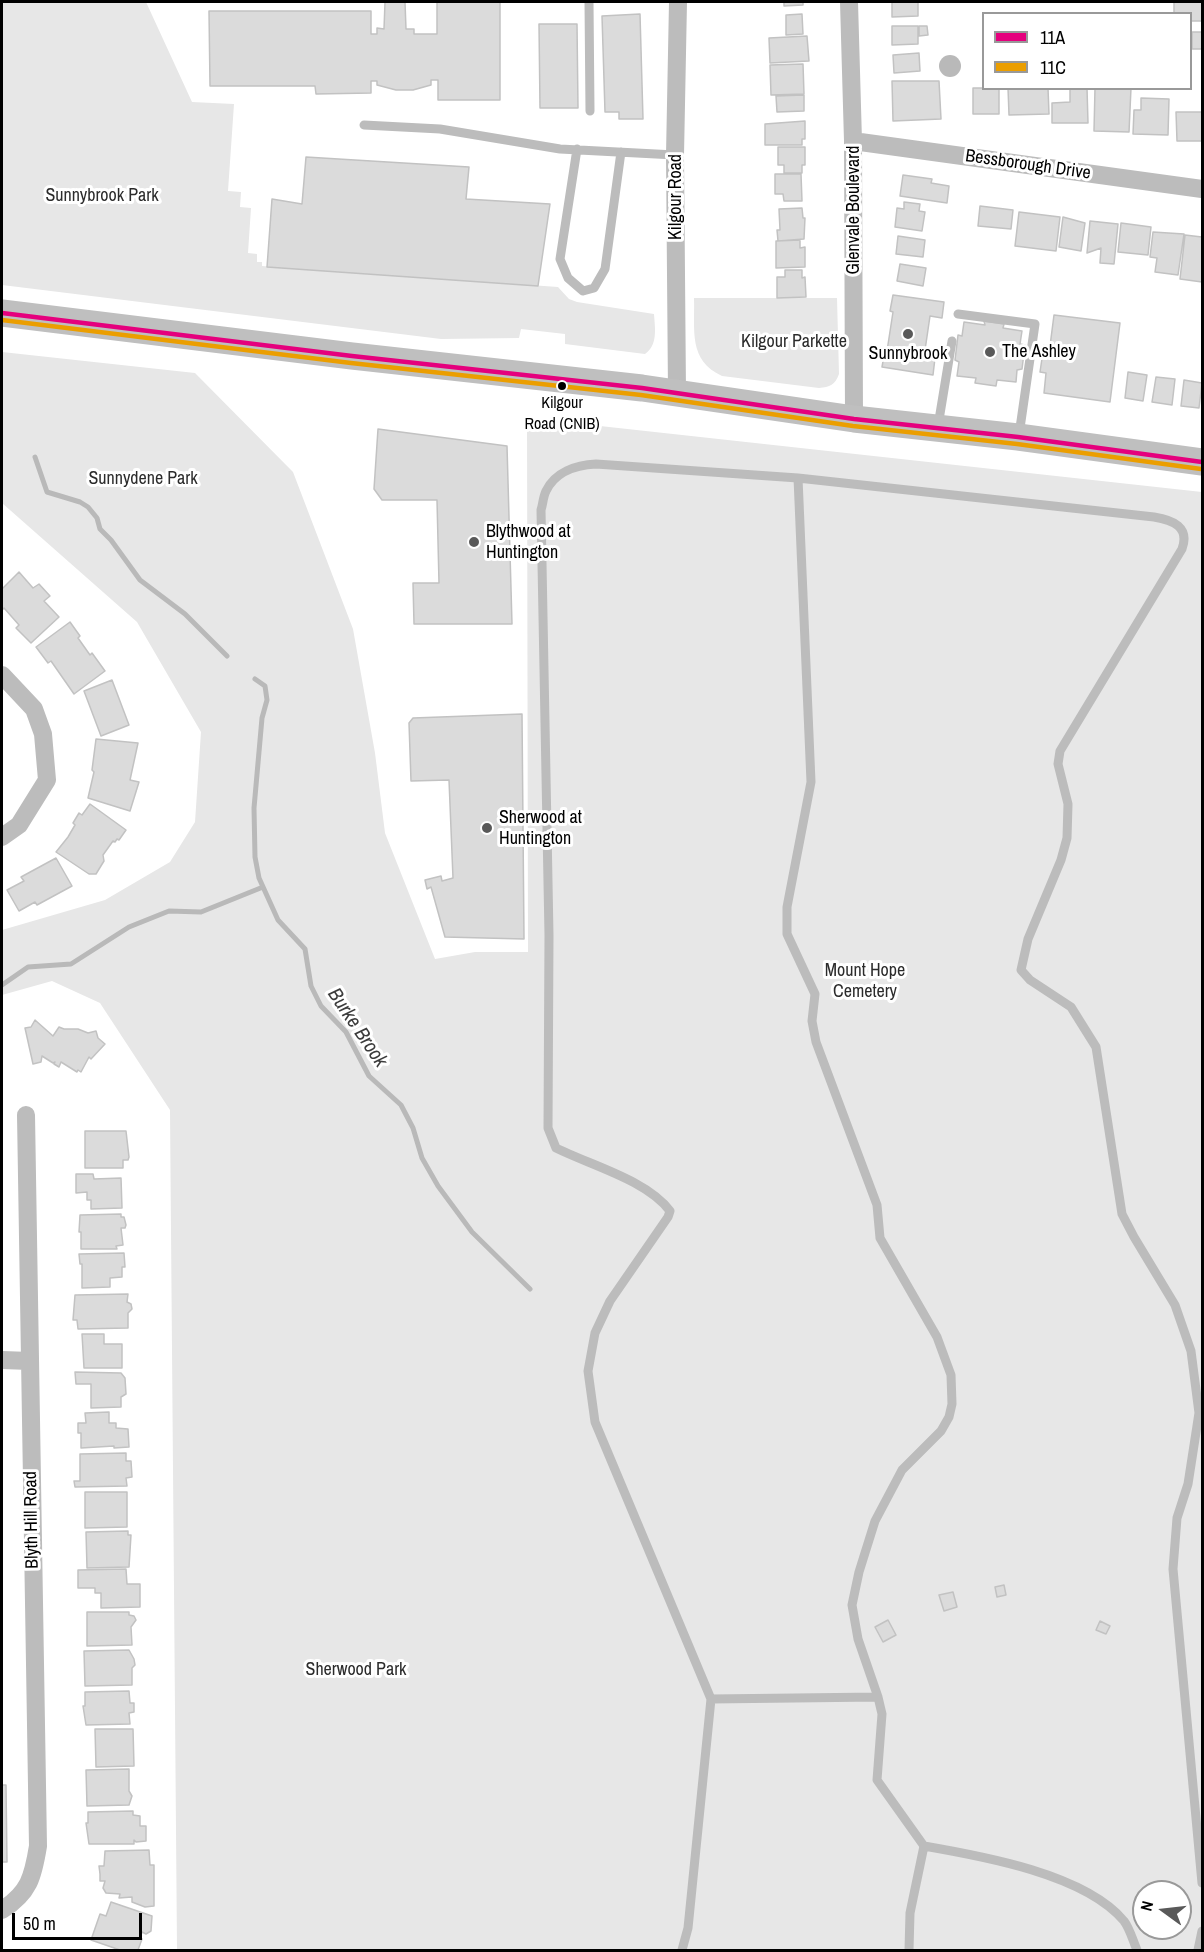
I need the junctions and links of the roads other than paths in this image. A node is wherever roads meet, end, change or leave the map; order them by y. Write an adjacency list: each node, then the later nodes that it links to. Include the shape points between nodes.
1 (588, 2): 4 (lane)
2 (678, 2): 9 (street, Kilgour Road)
3 (849, 2): 6 (street, Glenvale Boulevard)
4 (590, 111)
5 (364, 125): 7 (lane, via 440,129)
6 (853, 141): 10 (street, Bessborough Drive); 15 (street, Glenvale Boulevard)
7 (577, 149): 8 (lane); 8 (lane, via 560,259 568,278 583,291 594,288 605,269)
8 (621, 152): 9 (lane)
9 (675, 155): 14 (street, Kilgour Road)
10 (1203, 189)
11 (2, 313): 14 (main road)
12 (958, 314): 17 (lane, via 1035,324)
13 (952, 341): 16 (lane)
14 (677, 393): 15 (main road)
15 (854, 419): 16 (main road)
16 (937, 428): 17 (main road)
17 (1018, 437): 18 (main road)
18 (1203, 462)
19 (798, 478): 25 (lane, via 811,782 787,906 787,934 815,993 812,1021 816,1042 878,1205 880,1238 937,1337 946,1357 953,1392 945,1425 902,1470 875,1521 859,1572 852,1605 858,1639); 26 (lane, via 578,465 562,473 546,490 541,510 549,935 548,1128 556,1148 648,1191 670,1211 610,1301 595,1333 588,1371 595,1422); 28 (lane, via 1154,517 1176,524 1184,535 1182,549 1060,751 1058,764 1068,804 1067,838 1020,967 1030,980 1071,1007 1095,1045 1120,1209 1175,1305 1191,1351 1199,1413 1188,1484 1177,1518 1173,1569)
20 (2, 675): 21 (street, via 34,709 43,734 47,780 19,825)
21 (2, 837)
22 (26, 1115): 24 (street, Blyth Hill Road)
23 (2, 1360): 24 (street)
24 (30, 1361): 29 (street, Blyth Hill Road, via 38,1846 25,1892)
25 (878, 1697): 26 (lane); 27 (lane, via 882,1714 878,1780)
26 (711, 1699): 31 (lane, via 688,1928)
27 (924, 1846): 32 (lane, via 910,1913); 33 (lane, via 996,1859 1076,1888 1110,1907 1126,1924)
28 (1203, 1882)
29 (2, 1910)
30 (1203, 1931): 34 (lane)
31 (682, 1950)
32 (909, 1950)
33 (1137, 1950)
34 (1197, 1950)

